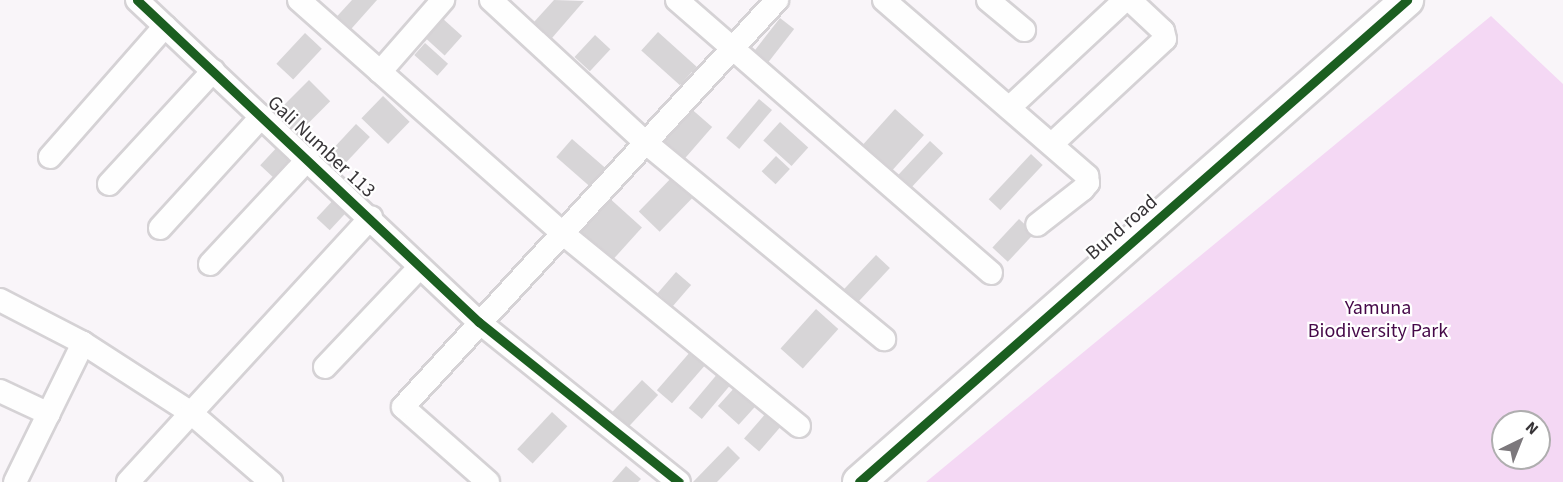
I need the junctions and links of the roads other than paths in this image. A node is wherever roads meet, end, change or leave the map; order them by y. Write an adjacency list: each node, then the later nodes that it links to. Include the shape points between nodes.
1 (137, 0): 12 (street, Gali Number 113)
2 (300, 0): 16 (street)
3 (443, 0): 16 (street)
4 (491, 0): 19 (street)
5 (677, 0): 14 (street)
6 (777, 0): 14 (street)
7 (884, 0): 17 (street)
8 (988, 0): 13 (street)
9 (1125, 0): 17 (street)
10 (1130, 0): 20 (street, via 1163,31 1165,39)
11 (1407, 0): 45 (street, Bund road)
12 (165, 26): 15 (street, Gali Number 113); 21 (street)
13 (1024, 30)
14 (731, 49): 19 (street); 30 (street)
15 (213, 71): 18 (street, Gali Number 113); 23 (street)
16 (380, 72): 27 (street)
17 (1009, 108): 20 (street)
18 (262, 116): 22 (street, Gali Number 113); 26 (street)
19 (645, 142): 27 (street); 33 (street)
20 (1052, 144): 25 (street, via 1083,171 1088,183)
21 (50, 157)
22 (308, 159): 24 (street, Gali Number 113); 28 (street)
23 (109, 184)
24 (371, 217): 29 (street, Gali Number 113); 37 (street)
25 (1037, 225)
26 (160, 228)
27 (561, 232): 32 (street); 39 (street)
28 (210, 264)
29 (420, 267): 32 (street, Gali Number 113); 35 (street)
30 (991, 273)
31 (0, 300): 34 (street)
32 (479, 322): 43 (street, via 402,406); 44 (street, Gali Number 113)
33 (884, 339)
34 (83, 343): 37 (street); 38 (street)
35 (325, 367)
36 (0, 392): 38 (street)
37 (191, 413): 41 (street); 42 (street)
38 (49, 414): 40 (street)
39 (799, 426)
40 (20, 479)
41 (128, 482)
42 (271, 482)
43 (488, 482)
44 (679, 482)
45 (860, 482)

